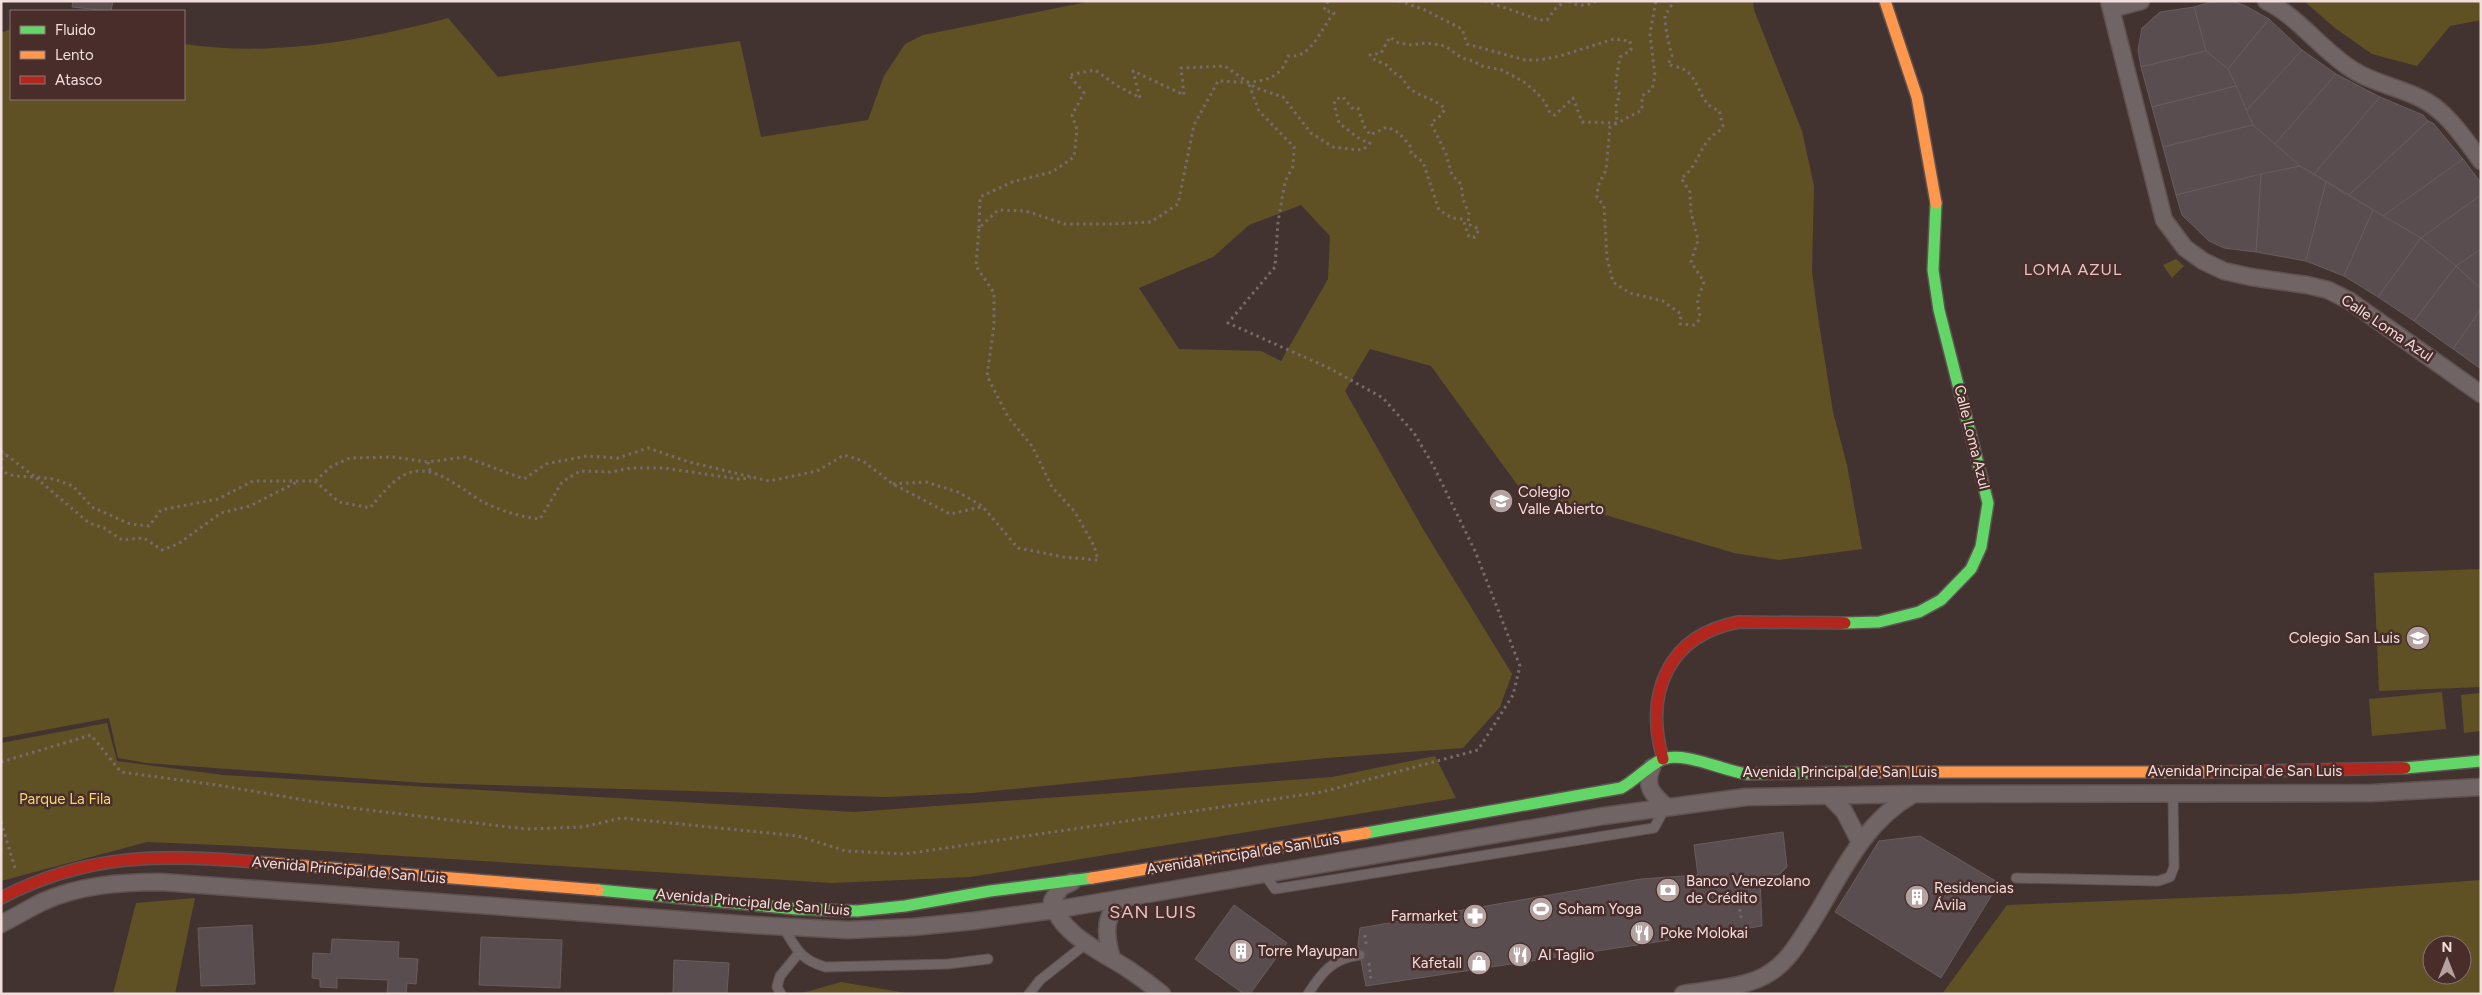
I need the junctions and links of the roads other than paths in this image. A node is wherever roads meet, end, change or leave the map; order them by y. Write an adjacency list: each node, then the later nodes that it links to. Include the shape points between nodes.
1 (1885, 1): 8 (street, Calle Loma Azul, via 1917,97 1937,207 1933,270 1939,310 1982,469 1988,503 1982,547 1971,569 1956,586 1919,612 1879,622 1739,622 1723,625 1691,640 1668,667 1660,686)
2 (2141, 1): 4 (street, Calle Loma Azul)
3 (2266, 1): 5 (street, via 2353,70 2421,98 2441,112)
4 (2110, 5): 6 (street, Calle Loma Azul, via 2164,220 2185,248 2224,271 2328,290 2373,317)
5 (2481, 161)
6 (2481, 394)
7 (2481, 761): 8 (street, Avenida Principal de San Luis, via 2412,768 2272,772 1747,774 1688,758)
8 (1658, 763): 13 (street, via 1649,773 1649,789); 16 (street, Avenida Principal de San Luis, via 1633,782 1598,794 1432,820 1324,842)
9 (2481, 787): 11 (street, Avenida Principal de San Luis, via 2372,794)
10 (1913, 794): 11 (street, Avenida Principal de San Luis); 12 (street, Avenida Principal de San Luis); 14 (street, via 1886,813)
11 (2173, 795): 15 (lane, via 2174,867 2170,877 2158,881)
12 (1829, 796): 13 (street, Avenida Principal de San Luis, via 1746,797); 14 (street, via 1844,811)
13 (1666, 806): 18 (street, Avenida Principal de San Luis)
14 (1860, 842): 33 (street, via 1789,958 1770,973 1743,983)
15 (2016, 878)
16 (1079, 879): 17 (street, Avenida Principal de San Luis); 20 (street, via 1061,887 1055,894 1052,901)
17 (973, 894): 19 (street, Avenida Principal de San Luis, via 857,911 797,909 188,856 113,859 42,878); 21 (street, via 989,900 991,905 991,910)
18 (1131, 896): 20 (street, Avenida Principal de San Luis); 27 (street, via 1117,904 1107,924 1106,940)
19 (1, 898)
20 (1054, 910): 21 (street, Avenida Principal de San Luis); 24 (street, via 1076,936)
21 (977, 920): 23 (street, Avenida Principal de San Luis, via 848,930)
22 (1, 924): 23 (street, Avenida Principal de San Luis, via 44,901 72,892 108,884 161,882)
23 (783, 926): 25 (lane)
24 (1087, 943): 27 (street); 30 (lane, via 1040,980)
25 (800, 954): 28 (lane, via 809,962 825,967); 29 (lane, via 780,976 777,987)
26 (1360, 955): 32 (lane, via 1335,961 1323,971)
27 (1112, 959): 31 (street)
28 (988, 960)
29 (781, 994)
30 (1029, 994)
31 (1162, 994)
32 (1308, 994)
33 (1683, 994)

